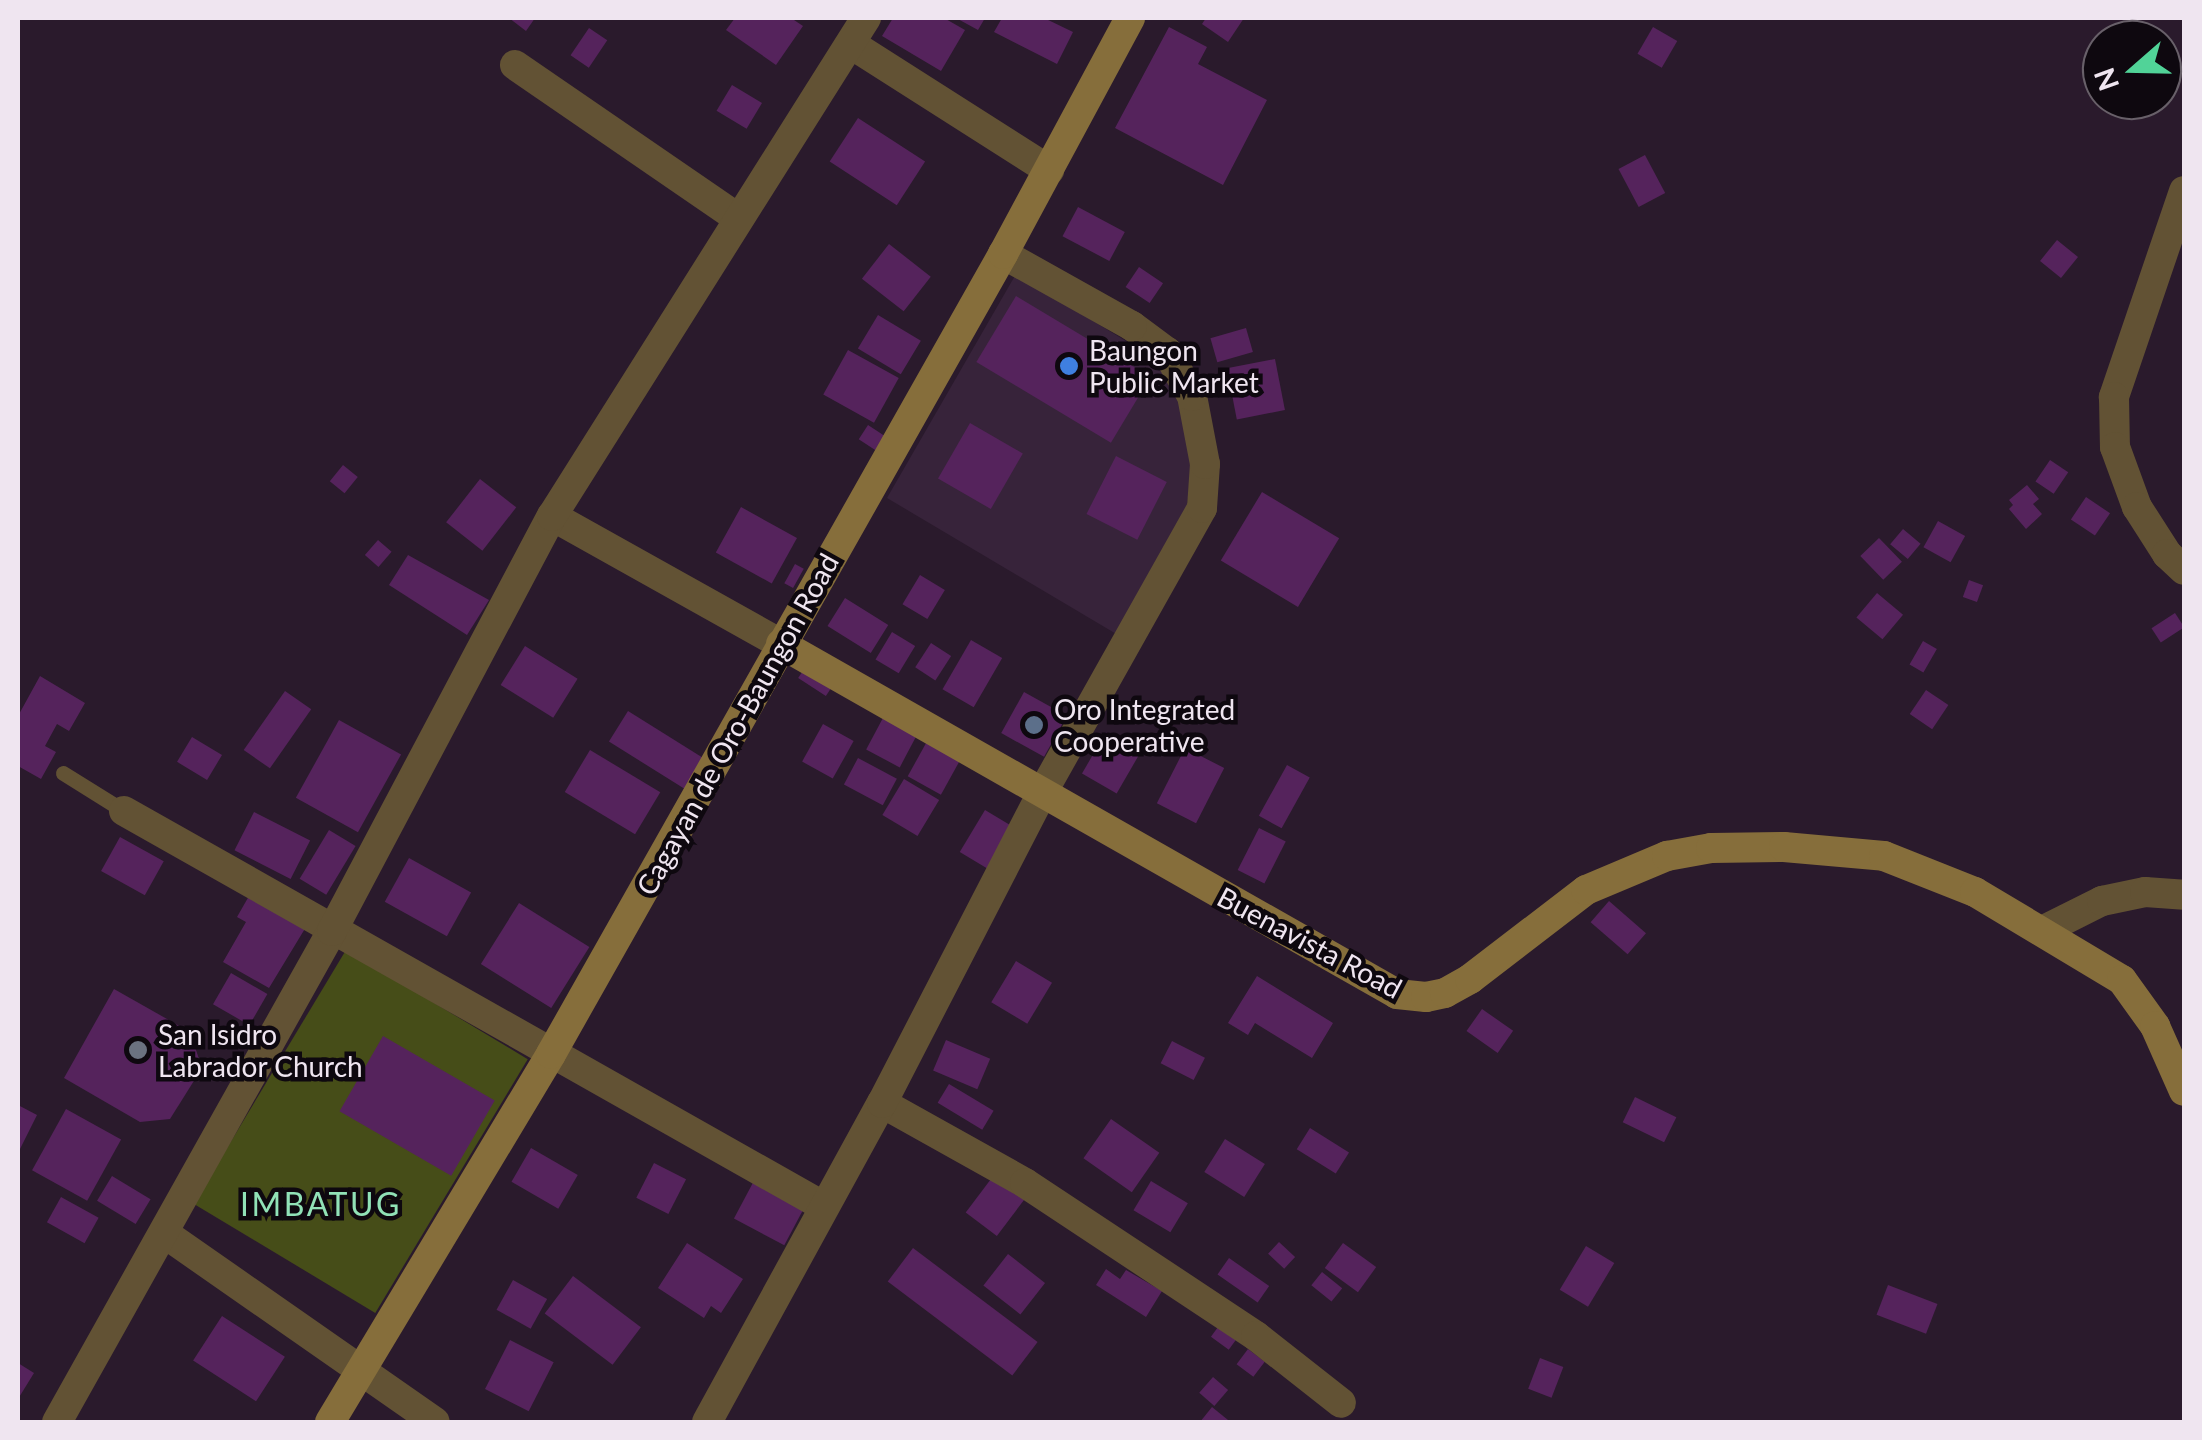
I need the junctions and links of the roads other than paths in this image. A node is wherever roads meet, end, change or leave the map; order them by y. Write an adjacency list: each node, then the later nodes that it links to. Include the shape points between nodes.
1 (1130, 18): 4 (street, Cagayan de Oro-Baungon Road)
2 (858, 31): 4 (street); 6 (street)
3 (516, 65): 6 (street)
4 (1050, 170): 7 (street, Cagayan de Oro-Baungon Road)
5 (2184, 191): 9 (street, via 2114,398 2114,447 2137,507)
6 (738, 218): 8 (street)
7 (1004, 254): 10 (street, Cagayan de Oro-Baungon Road); 12 (street, via 1168,352 1192,396 1205,464 1202,508 1184,546)
8 (552, 516): 10 (street); 15 (street)
9 (2184, 570)
10 (781, 644): 12 (street, Buenavista Road); 17 (street, Cagayan de Oro-Baungon Road)
11 (62, 773): 13 (lane)
12 (1041, 795): 16 (street, Buenavista Road, via 1397,994 1444,993 1586,890 1628,869 1711,848 1784,846 1884,856 1975,892); 19 (street)
13 (124, 810): 15 (street)
14 (2184, 895): 16 (street, via 2146,892 2102,901)
15 (332, 930): 17 (street); 21 (street)
16 (2044, 930): 18 (street, Buenavista Road, via 2122,980 2155,1026)
17 (550, 1054): 20 (street); 22 (street, Cagayan de Oro-Baungon Road)
18 (2184, 1091)
19 (882, 1103): 20 (street); 23 (street, via 1025,1183 1256,1336)
20 (823, 1206): 27 (street)
21 (164, 1233): 22 (street); 24 (street)
22 (362, 1367): 25 (street, Cagayan de Oro-Baungon Road); 26 (street)
23 (1341, 1403)
24 (56, 1422)
25 (330, 1422)
26 (434, 1422)
27 (707, 1422)

